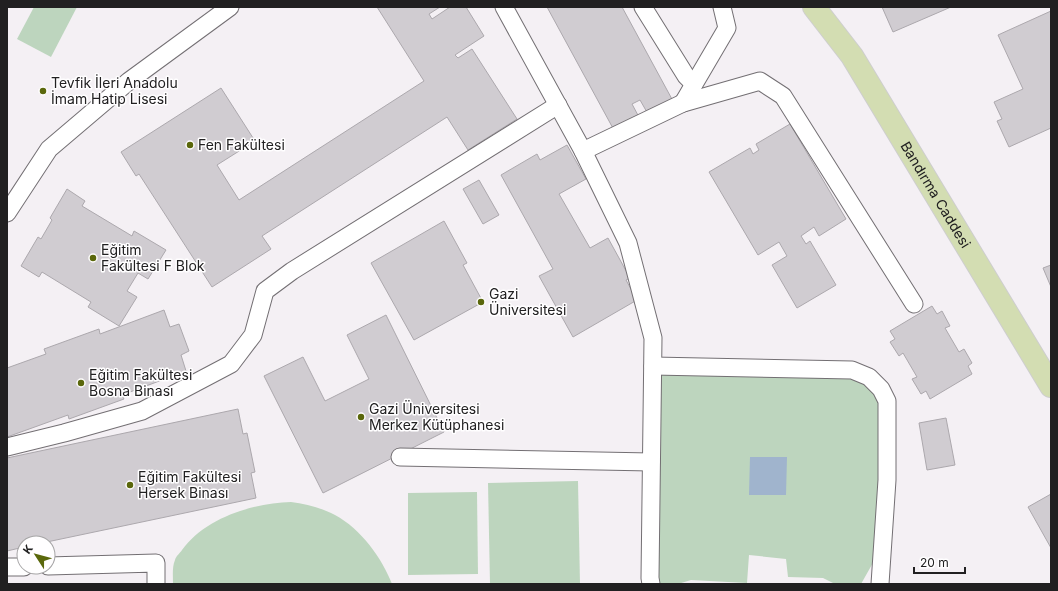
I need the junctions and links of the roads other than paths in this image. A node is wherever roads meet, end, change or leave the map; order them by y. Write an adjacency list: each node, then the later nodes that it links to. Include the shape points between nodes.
1 (230, 7): 10 (street, via 129,81 49,149)
2 (504, 7): 8 (street)
3 (643, 7): 6 (street, via 686,76)
4 (722, 7): 6 (street, via 727,28)
5 (814, 7): 14 (main road, Bandırma Caddesi, via 852,56)
6 (694, 84): 7 (street)
7 (683, 103): 9 (street); 12 (street, via 760,81 783,96)
8 (558, 105): 9 (street); 15 (street, via 292,271 265,291 253,334 231,364 142,411)
9 (583, 151): 13 (street, via 628,243 653,338)
10 (13, 191): 11 (street)
11 (7, 213)
12 (914, 304)
13 (653, 366): 17 (street); 21 (street, via 852,370 868,377 881,389 887,401 887,480)
14 (1051, 386)
15 (7, 447)
16 (400, 457): 17 (street)
17 (651, 462): 20 (street)
18 (56, 566): 19 (street, via 156,563)
19 (156, 584)
20 (651, 584)
21 (880, 584)

